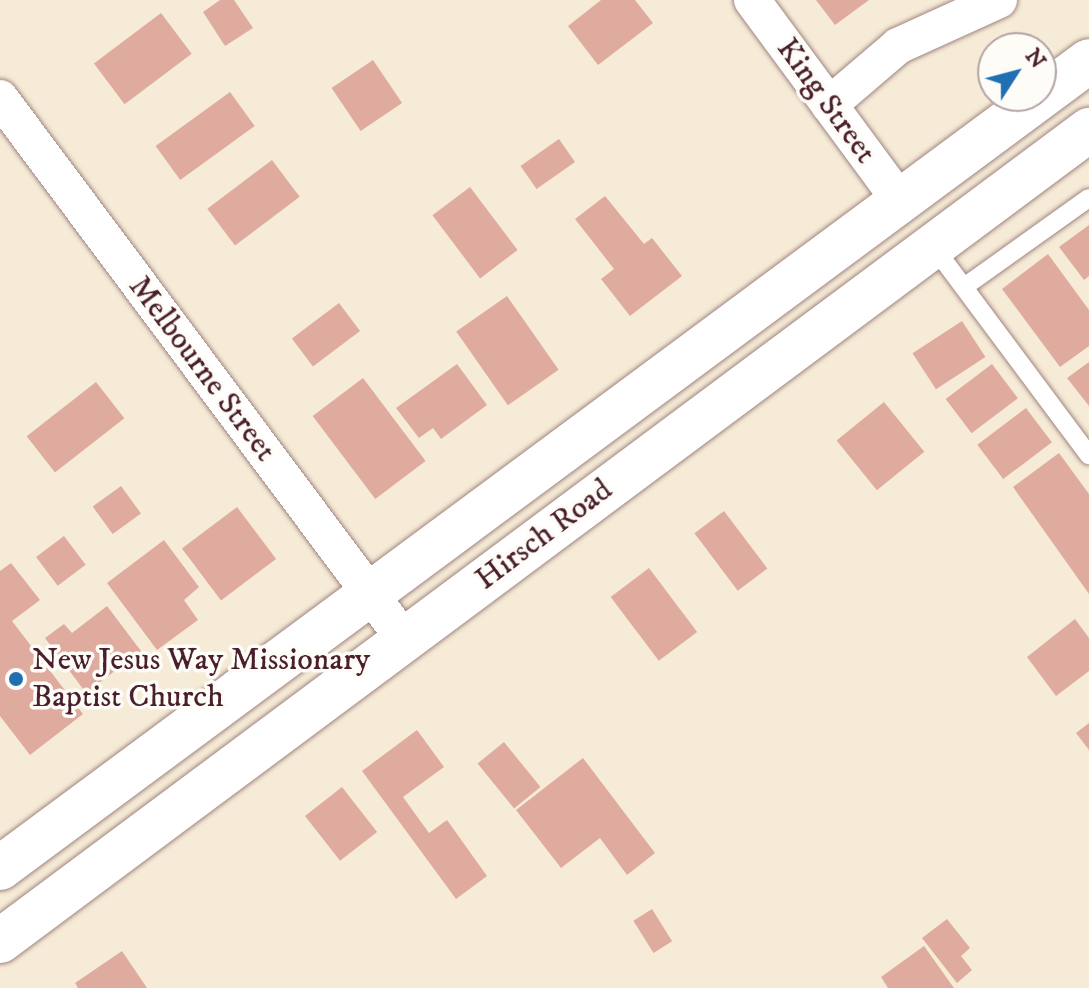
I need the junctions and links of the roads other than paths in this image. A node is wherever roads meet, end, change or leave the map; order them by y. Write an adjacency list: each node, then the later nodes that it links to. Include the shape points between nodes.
1 (752, 0): 5 (street, King Street)
2 (999, 0): 5 (street, via 898,46)
3 (1089, 61): 8 (main road, Hirsch Road)
4 (0, 98): 12 (street, Melbourne Street)
5 (829, 105): 8 (street, King Street)
6 (1089, 130): 9 (main road, Hirsch Road)
7 (1089, 198): 10 (lane)
8 (901, 202): 12 (main road, Hirsch Road)
9 (933, 246): 10 (lane); 13 (main road, Hirsch Road)
10 (964, 287): 11 (lane)
11 (1089, 455)
12 (368, 591): 13 (street, Melbourne Street); 14 (main road, Hirsch Road)
13 (404, 639): 15 (main road, Hirsch Road)
14 (0, 868)
15 (1, 937)

